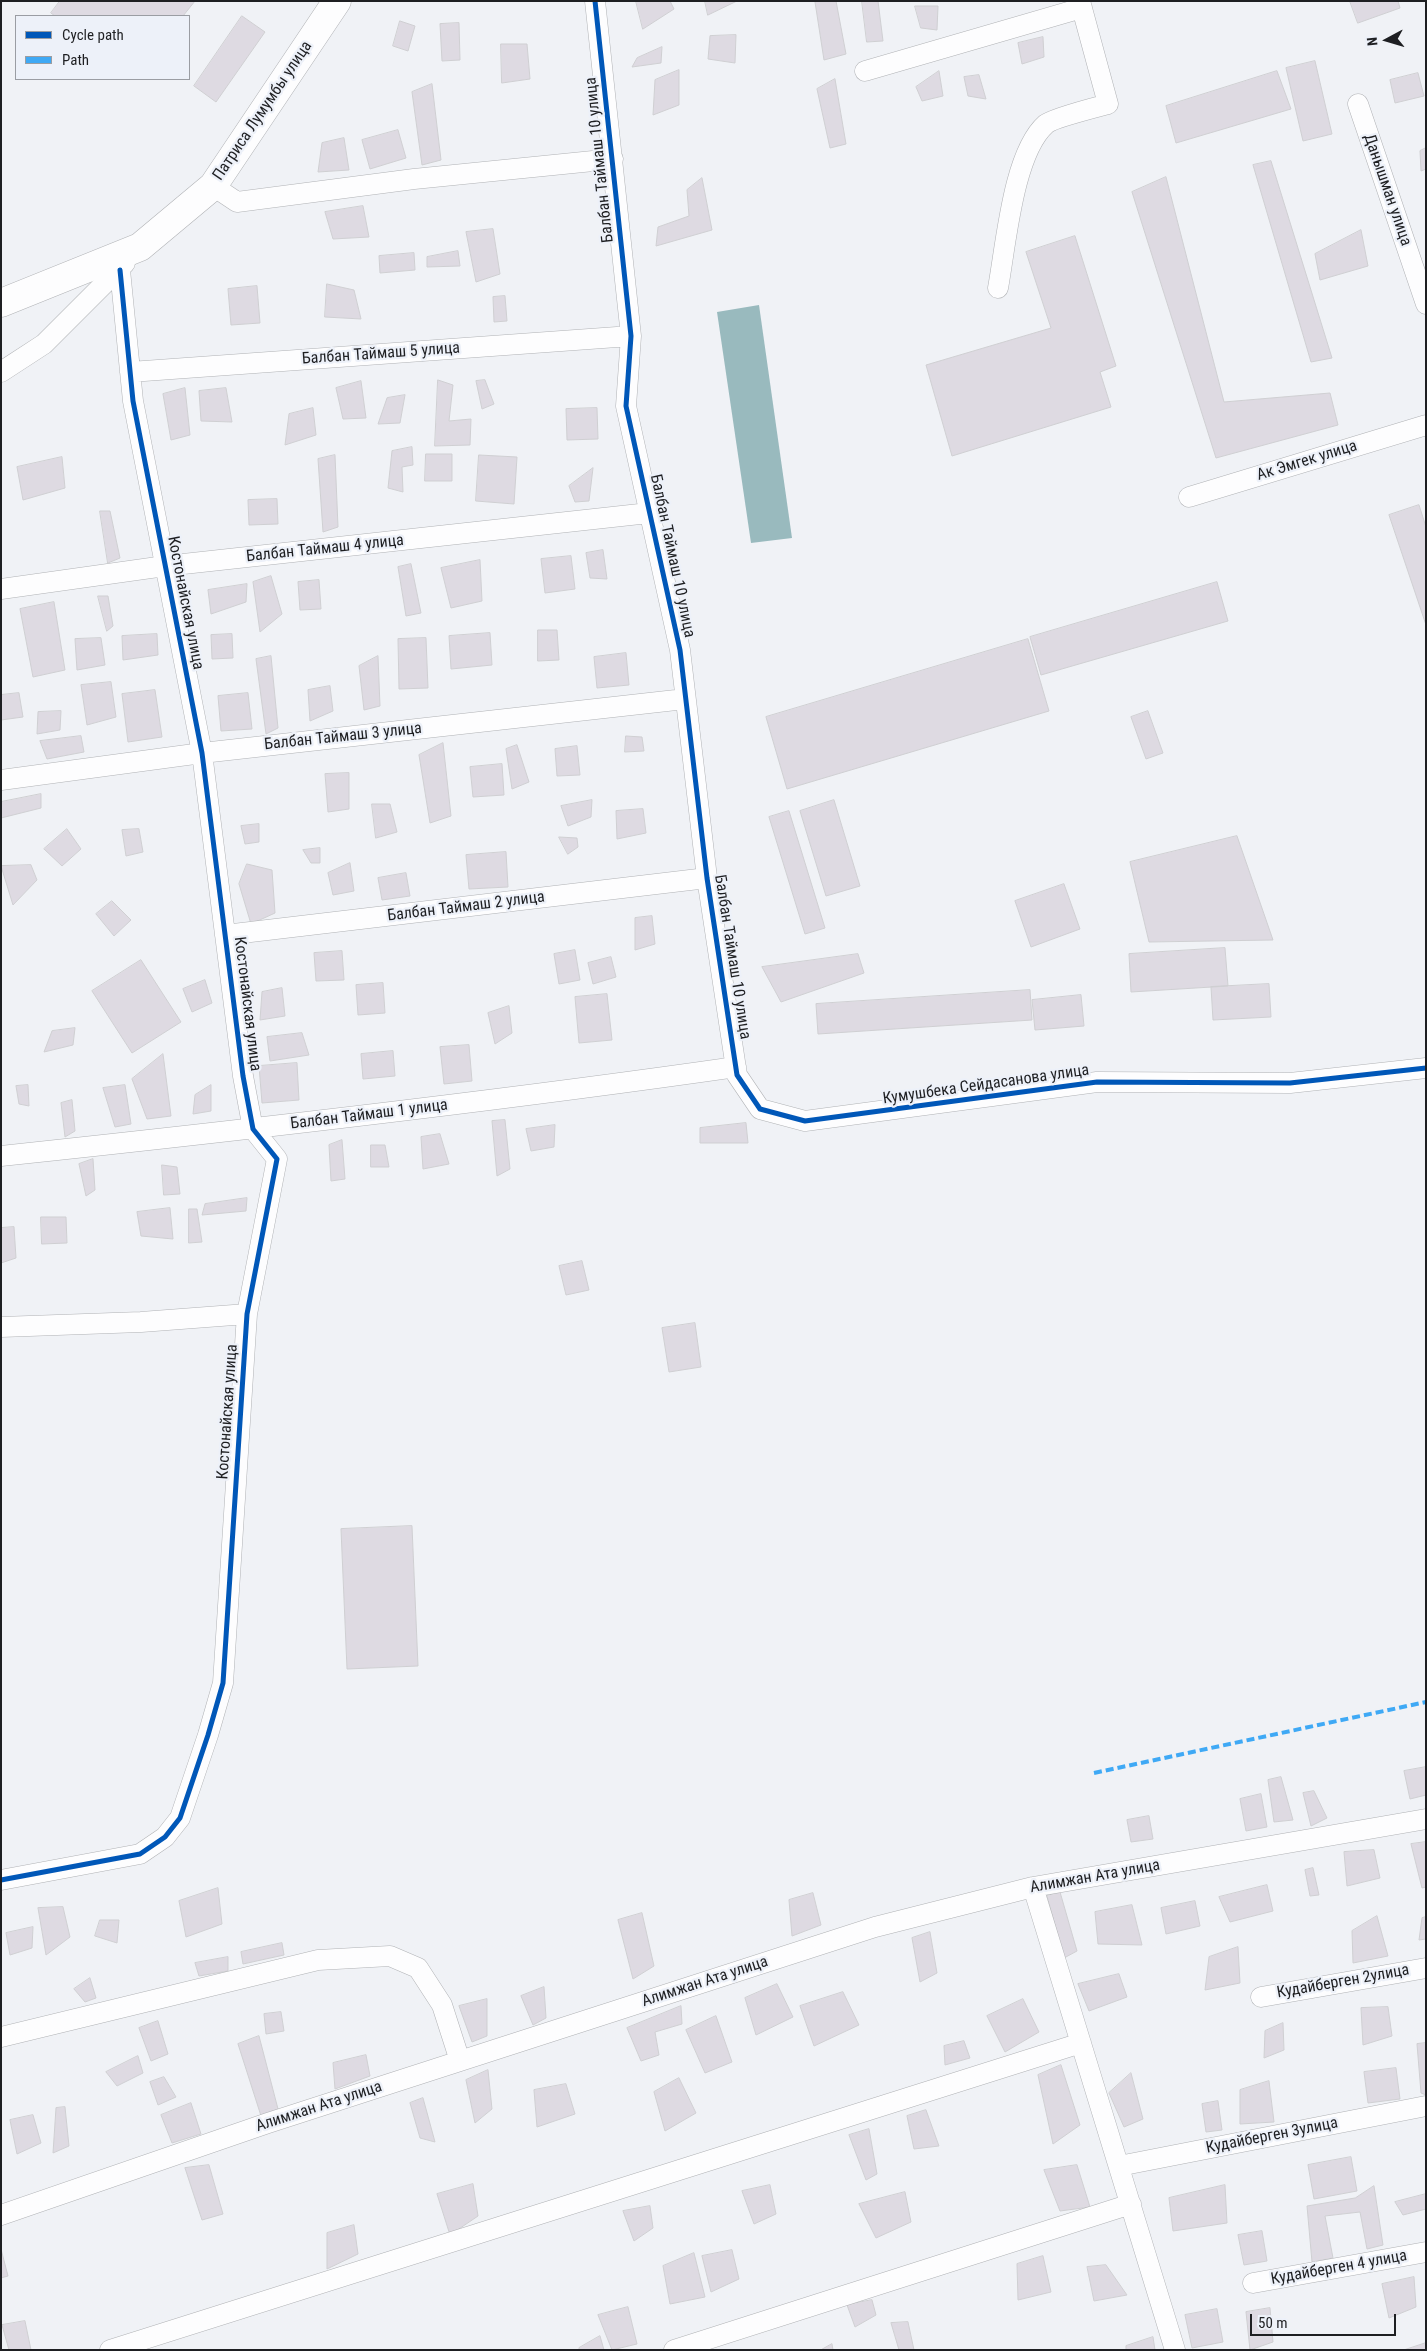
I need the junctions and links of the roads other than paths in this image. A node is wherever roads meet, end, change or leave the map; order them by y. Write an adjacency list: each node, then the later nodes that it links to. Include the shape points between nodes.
1 (337, 1): 7 (street, Патриса Лумумбы улица)
2 (595, 1): 6 (street, Балбан Таймаш 10 улица)
3 (1081, 5): 4 (street); 10 (street, via 1108,104 1047,123 1028,150 1018,177)
4 (865, 71)
5 (1358, 104): 12 (street, Данышман улица)
6 (613, 158): 7 (street, via 238,202); 13 (street, Балбан Таймаш 10 улица)
7 (213, 186): 8 (street, Патриса Лумумбы улица)
8 (140, 247): 9 (street, Патриса Лумумбы улица); 11 (street)
9 (120, 270): 14 (street, Патриса Лумумбы улица, via 44,344); 15 (street, Костонайская улица)
10 (998, 288)
11 (1, 303)
12 (1426, 304)
13 (631, 336): 15 (street, Балбан Таймаш 5 улица); 18 (street, Балбан Таймаш 10 улица, via 626,406)
14 (1, 372)
15 (130, 372): 19 (street, Костонайская улица)
16 (1426, 425): 17 (street, Ак Эмгек улица)
17 (1189, 497)
18 (649, 513): 19 (street, Балбан Таймаш 4 улица); 21 (street, Балбан Таймаш 10 улица, via 680,650)
19 (165, 566): 20 (street, Балбан Таймаш 4 улица); 22 (street, Костонайская улица)
20 (1, 589)
21 (685, 700): 22 (street, Балбан Таймаш 3 улица); 24 (street, Балбан Таймаш 10 улица)
22 (202, 753): 23 (street, Балбан Таймаш 3 улица); 25 (street, Костонайская улица)
23 (1, 780)
24 (707, 878): 25 (street, Балбан Таймаш 2 улица); 26 (street, Балбан Таймаш 10 улица)
25 (225, 935): 29 (street, Костонайская улица)
26 (736, 1067): 28 (street, Балбан Таймаш 10 улица, via 737,1075); 29 (street, Балбан Таймаш 1 улица)
27 (1426, 1068): 28 (street, Кумушбека Сейдасанова улица, via 1290,1083 1097,1082 805,1121)
28 (760, 1109)
29 (253, 1129): 30 (street, Балбан Таймаш 1 улица); 31 (street, Костонайская улица, via 277,1159)
30 (1, 1156)
31 (247, 1314): 32 (street); 34 (street, Костонайская улица, via 223,1683 180,1818 165,1837 140,1854)
32 (1, 1327)
33 (1426, 1819): 35 (street, Алимжан Ата улица)
34 (1, 1880)
35 (1033, 1887): 39 (street); 40 (street, Алимжан Ата улица, via 874,1927)
36 (1426, 1968): 37 (street, Кудайберген 2улица)
37 (1261, 1997)
38 (1, 2037): 40 (street, via 318,1960 390,1956 418,1968 442,2005)
39 (1081, 2042): 42 (street); 47 (street)
40 (460, 2061): 44 (street, Алимжан Ата улица)
41 (1426, 2106): 42 (street, Кудайберген 3улица)
42 (1118, 2166): 43 (street)
43 (1131, 2204): 48 (street); 49 (street)
44 (1, 2215)
45 (1426, 2252): 46 (street, Кудайберген 4 улица)
46 (1253, 2283)
47 (110, 2350)
48 (674, 2350)
49 (1175, 2350)

